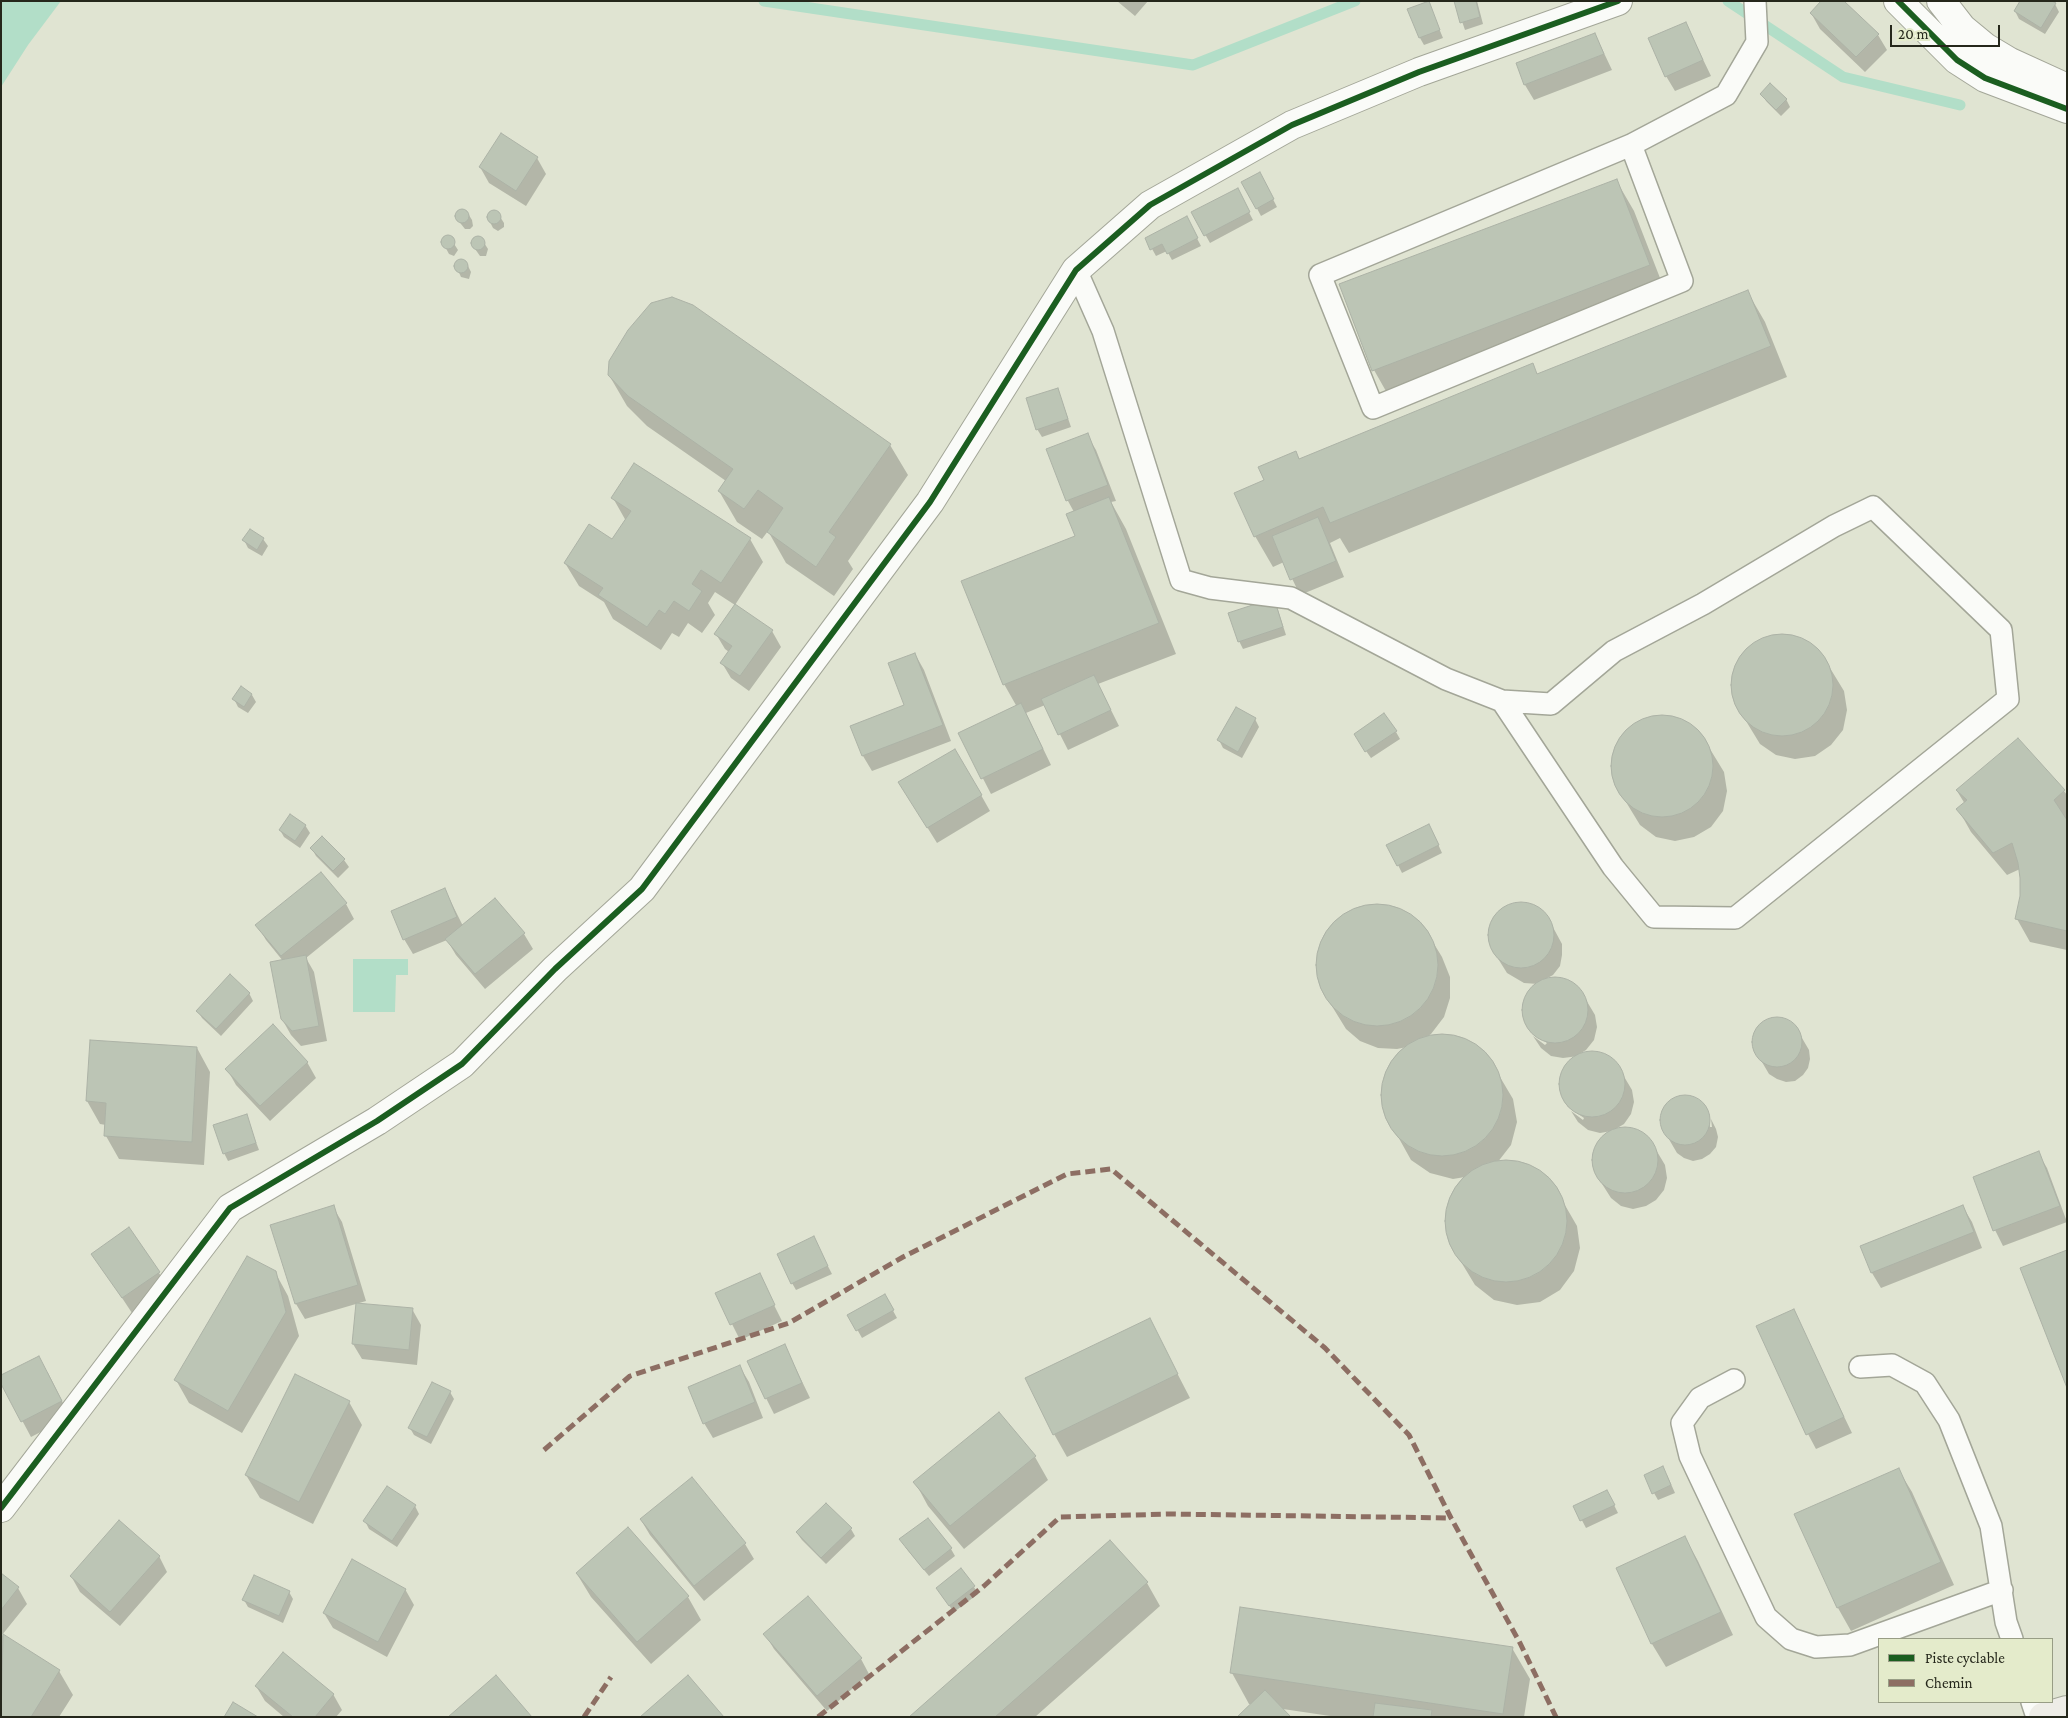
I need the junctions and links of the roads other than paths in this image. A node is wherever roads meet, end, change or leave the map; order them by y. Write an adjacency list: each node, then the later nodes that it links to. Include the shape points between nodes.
1 (1618, 1): 8 (street, via 1419,72 1292,125 1150,205)
2 (1755, 1): 7 (lane, via 1757,42 1726,95)
3 (1898, 1): 6 (street, via 1957,60 1985,78)
4 (1941, 1): 5 (street, via 1962,28 1985,47)
5 (2067, 88)
6 (2067, 109)
7 (1631, 145): 7 (lane, via 1320,275 1373,408 1682,281)
8 (1076, 270): 9 (lane, via 1102,331 1181,580 1210,588 1291,598 1446,678); 12 (street, via 930,502 642,889 555,969 462,1064 377,1121 230,1208)
9 (1502, 700): 9 (lane, via 1613,867 1654,917 1735,918 2008,699 2001,630 1873,508 1834,526 1703,604 1614,651 1551,704)
10 (1860, 1367): 13 (lane, via 1892,1365 1917,1378 1925,1383 1944,1412 1990,1526)
11 (1734, 1380): 13 (lane, via 1700,1398 1682,1423 1690,1456 1766,1617 1791,1639 1816,1647 1850,1645)
12 (1, 1508)
13 (2002, 1590): 14 (lane)
14 (2012, 1638)
15 (2032, 1703): 17 (lane)
16 (2067, 1710): 18 (main road)
17 (2037, 1717)
18 (2043, 1717)

